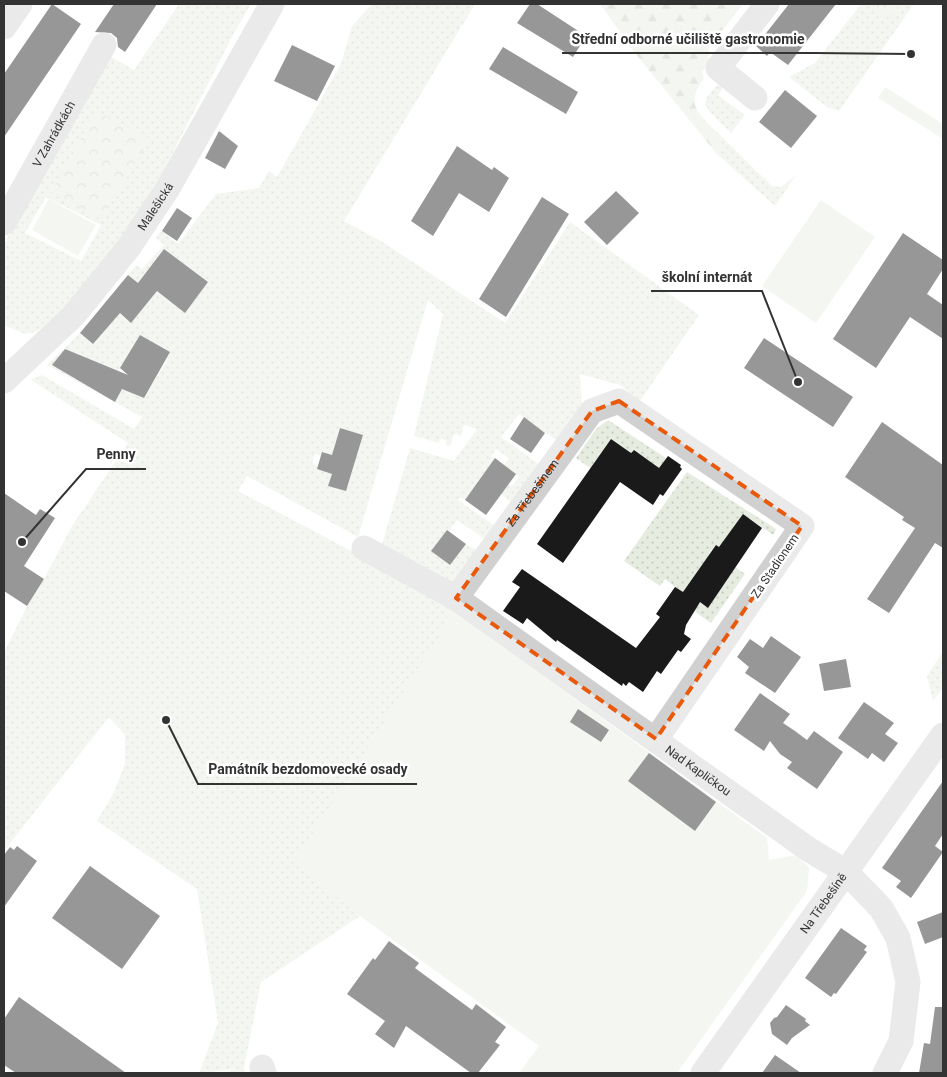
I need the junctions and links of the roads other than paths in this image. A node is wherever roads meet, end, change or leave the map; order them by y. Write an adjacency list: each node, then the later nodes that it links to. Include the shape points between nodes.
1 (20, 4): 4 (street)
2 (272, 4): 8 (street, Malešická, via 168,188 129,247 73,316)
3 (767, 4): 6 (street, via 718,68)
4 (4, 27)
5 (104, 45): 7 (street, V Zahrádkách)
6 (756, 98)
7 (4, 223)
8 (4, 381)
9 (619, 401): 11 (street, Za Třebešínem, via 592,411); 13 (street, Za Stadionem, via 802,526)
10 (364, 548): 11 (street, Nad Kapličkou)
11 (456, 598): 13 (street, Nad Kapličkou)
12 (943, 735): 14 (street, Na Třebešíně)
13 (656, 739): 14 (street, Nad Kapličkou, via 808,849)
14 (846, 872): 15 (street, Na Třebešíně); 16 (street, Nad Kapličkou, via 881,908 898,938 908,982 900,1040)
15 (703, 1073)
16 (885, 1073)

